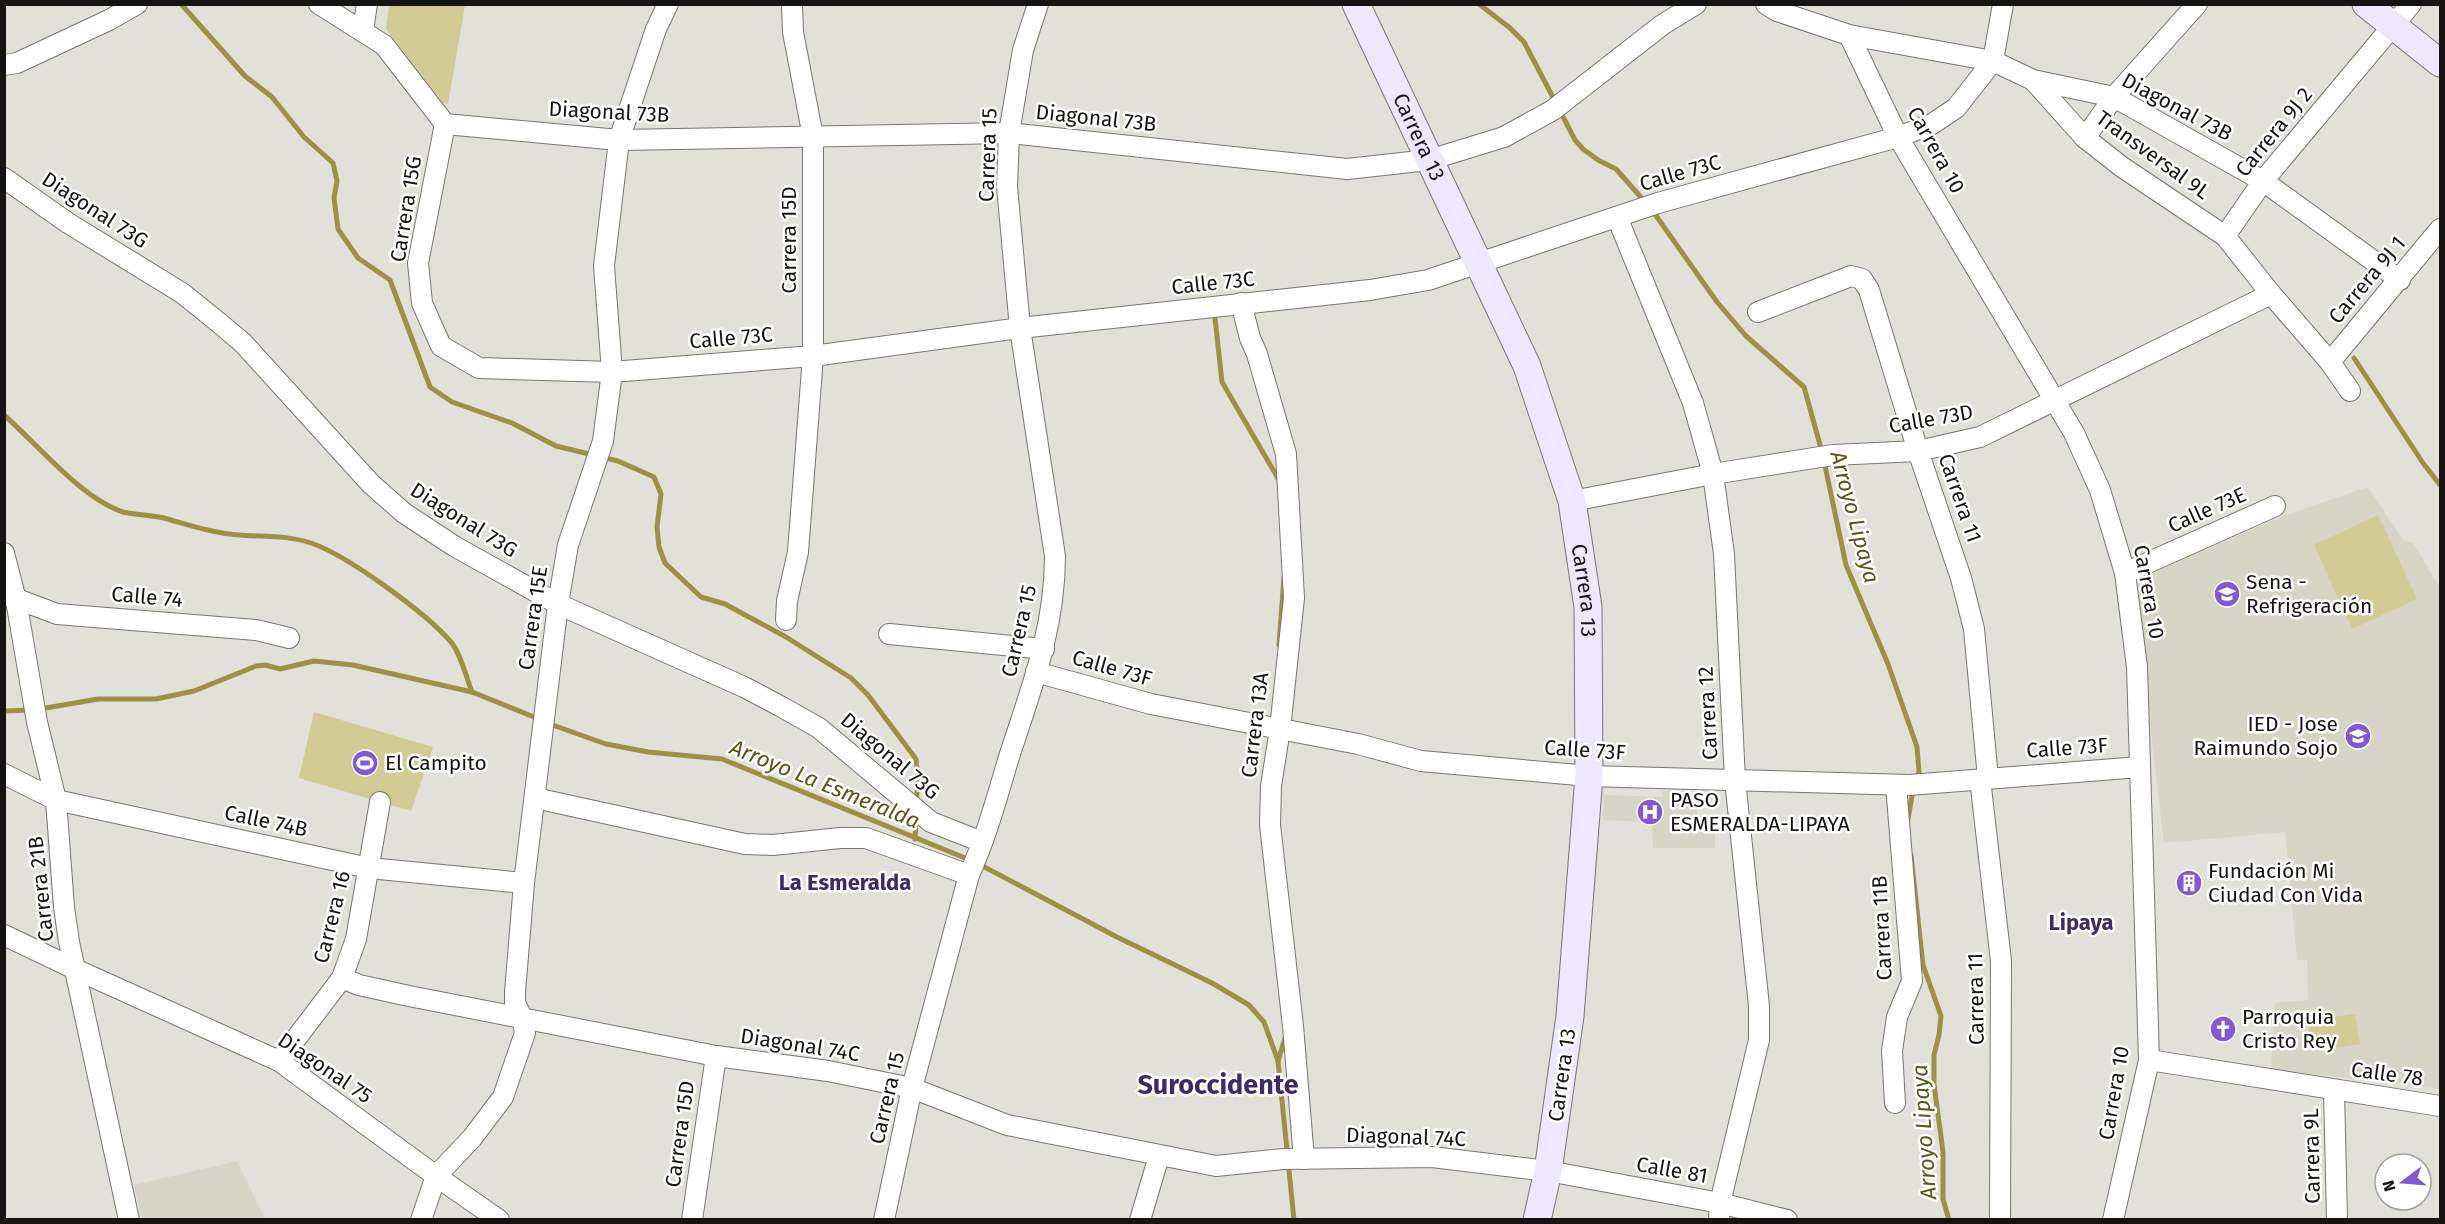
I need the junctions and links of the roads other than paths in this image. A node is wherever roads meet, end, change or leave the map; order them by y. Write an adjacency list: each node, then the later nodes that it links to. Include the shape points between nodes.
1 (137, 4): 19 (street)
2 (319, 4): 15 (street)
3 (367, 4): 15 (street)
4 (668, 4): 27 (street, Carrera 15E)
5 (792, 4): 24 (street, Carrera 15D, via 793,32)
6 (1356, 4): 28 (street, Carrera 13)
7 (1696, 4): 28 (street, Diagonal 73B, via 1558,107 1504,136)
8 (1766, 4): 16 (street, Diagonal 73B)
9 (2003, 4): 17 (street)
10 (2197, 4): 21 (street)
11 (2366, 4): 14 (street)
12 (2411, 4): 14 (street, Carrera 9J 2)
13 (1033, 6): 23 (street, Carrera 15)
14 (2393, 26): 18 (street); 30 (street, Carrera 9J 2)
15 (363, 30): 22 (street, via 384,45)
16 (1849, 35): 17 (street, Diagonal 73B); 25 (street, Carrera 10)
17 (1993, 61): 20 (street, Diagonal 73B); 25 (street, Calle 73C, via 1956,108 1932,124)
18 (2440, 63)
19 (4, 66)
20 (2033, 80): 21 (street, Diagonal 73B); 26 (street, Transversal 9L)
21 (2114, 98): 26 (street); 30 (street, Diagonal 73B)
22 (445, 124): 27 (street, Diagonal 73B); 37 (street, Carrera 15G, via 418,263)
23 (1009, 133): 24 (street, Diagonal 73B); 28 (street, Diagonal 73B, via 1347,169); 40 (street, Carrera 15, via 1007,188)
24 (813, 137): 27 (street, Diagonal 73B); 41 (street, Carrera 15D)
25 (1898, 137): 31 (street, Calle 73C); 45 (street, Carrera 10)
26 (2085, 138): 33 (street, Transversal 9L)
27 (619, 140): 43 (street, Carrera 15E, via 604,266)
28 (1430, 160): 34 (street, Carrera 13)
29 (4, 178): 53 (street, Diagonal 73G, via 68,224 182,293 218,322 243,343 371,484 404,513)
30 (2262, 181): 33 (street, Carrera 9J 2); 35 (street, Diagonal 73B)
31 (1617, 216): 34 (street, Calle 73C); 47 (street, Carrera 12, via 1693,403)
32 (2440, 229): 35 (street, Carrera 9J 1)
33 (2225, 236): 36 (street)
34 (1479, 263): 38 (street, Calle 73C, via 1428,279 1370,290); 48 (street, Carrera 13, via 1527,366)
35 (2400, 280): 42 (street, Carrera 9J 1)
36 (2271, 294): 42 (street); 45 (street, Calle 73D)
37 (422, 303): 43 (street, Calle 73C, via 441,346 479,368)
38 (1241, 303): 40 (street, Calle 73C); 59 (street, Carrera 13A, via 1286,454 1294,598)
39 (1758, 312): 46 (street, Carrera 11, via 1851,276 1862,279 1869,290)
40 (1020, 328): 41 (street, Calle 73C); 57 (street, Carrera 15, via 1055,556 1055,591)
41 (813, 356): 43 (street, Calle 73C); 54 (street, Carrera 15D, via 798,552)
42 (2330, 362): 44 (street)
43 (612, 372): 53 (street, Carrera 15E, via 601,445 568,545)
44 (2350, 391)
45 (2054, 400): 46 (street, Calle 73D, via 1980,437); 51 (street, Carrera 10, via 2100,490)
46 (1918, 451): 47 (street, Calle 73D, via 1824,457); 63 (street, Carrera 11, via 1974,629)
47 (1713, 474): 48 (street, Calle 73D); 64 (street, Carrera 12, via 1725,554)
48 (1572, 501): 62 (street, Carrera 13, via 1588,607)
49 (2275, 506): 51 (street, Calle 73E)
50 (4, 553): 52 (street, Carrera 21B)
51 (2125, 573): 60 (street, Carrera 10, via 2137,667)
52 (10, 597): 56 (street, Calle 74, via 57,614 256,630); 67 (street, Carrera 21B)
53 (558, 604): 66 (street, Carrera 15E); 69 (street, Diagonal 73G, via 744,687 809,723 852,754 931,822)
54 (786, 620)
55 (889, 634): 57 (street, Calle 73F)
56 (289, 638)
57 (1044, 649): 58 (street, Carrera 15)
58 (1036, 672): 59 (street, Calle 73F, via 1151,704); 69 (street, Carrera 15)
59 (1278, 728): 62 (street, Calle 73F, via 1421,761); 85 (street, Carrera 13A, via 1269,825)
60 (2140, 767): 63 (street, Calle 73F); 79 (street, Carrera 10)
61 (4, 774): 67 (street, Calle 74B)
62 (1589, 776): 64 (street, Calle 73F); 86 (street, Carrera 13, via 1570,1016)
63 (1984, 778): 65 (street, Calle 73F); 97 (street, Carrera 11, via 2001,961)
64 (1735, 780): 65 (street, Calle 73F); 88 (street, Carrera 12, via 1760,1006 1759,1040)
65 (1909, 785): 82 (street, Carrera 11B, via 1912,981 1897,1017 1892,1051)
66 (535, 798): 71 (street, via 745,844 866,838); 72 (street, Carrera 15E)
67 (56, 800): 70 (street, Calle 74B); 74 (street, Carrera 21B, via 64,907)
68 (380, 802): 70 (street, Carrera 16)
69 (982, 844): 71 (street, Carrera 15)
70 (369, 868): 72 (street, Calle 74B); 75 (street, Carrera 16, via 356,939)
71 (971, 873): 80 (street, Carrera 15)
72 (524, 883): 76 (street, Carrera 15E, via 515,1003)
73 (4, 935): 74 (street, Diagonal 75)
74 (75, 969): 78 (street, Diagonal 75); 89 (street, Carrera 21B)
75 (342, 978): 76 (street, Diagonal 74C, via 409,996); 78 (street, Carrera 16)
76 (522, 1017): 77 (street, Diagonal 74C); 87 (street, Carrera 15E, via 525,1033 503,1097 472,1138)
77 (716, 1056): 80 (street, Diagonal 74C, via 828,1071); 92 (street, Carrera 15D)
78 (279, 1060): 87 (street, Diagonal 75)
79 (2149, 1060): 81 (street, Calle 78); 98 (street, Carrera 10)
80 (912, 1088): 84 (street, Diagonal 74C, via 1007,1125); 93 (street, Carrera 15)
81 (2334, 1090): 83 (street, Calle 78); 99 (street, Carrera 9L)
82 (1894, 1103)
83 (2440, 1106)
84 (1159, 1156): 85 (street, Diagonal 74C, via 1216,1166); 94 (street)
85 (1295, 1159): 86 (street, Diagonal 74C, via 1432,1157)
86 (1548, 1171): 88 (street, Calle 81); 95 (street, Carrera 13)
87 (435, 1176): 90 (street, Carrera 15E); 91 (street, Diagonal 75)
88 (1719, 1211): 96 (street, Calle 81)
89 (129, 1220)
90 (421, 1220)
91 (499, 1220)
92 (692, 1220)
93 (884, 1220)
94 (1140, 1220)
95 (1537, 1220)
96 (1787, 1220)
97 (2000, 1220)
98 (2113, 1220)
99 (2337, 1220)

